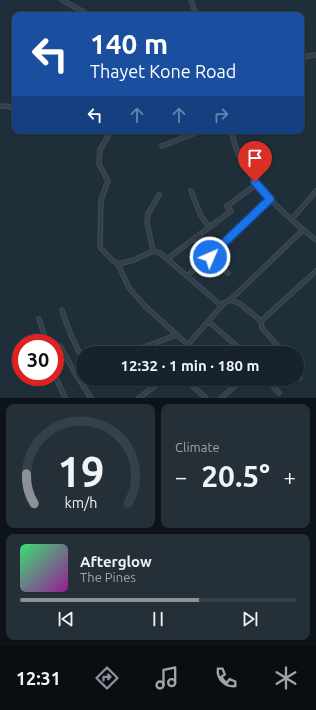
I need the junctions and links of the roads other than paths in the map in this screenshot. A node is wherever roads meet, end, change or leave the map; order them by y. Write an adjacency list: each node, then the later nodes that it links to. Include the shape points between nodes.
1 (62, 0): 3 (street)
2 (191, 0): 4 (street)
3 (84, 12)
4 (195, 12)
5 (316, 54): 6 (street)
6 (304, 56)
7 (0, 106): 8 (street)
8 (12, 106)
9 (109, 134): 25 (street, via 100,150 99,164 108,181 101,200 100,247)
10 (193, 134): 12 (street)
11 (232, 134): 13 (street, via 240,158)
12 (162, 146)
13 (257, 184): 17 (street); 19 (street, via 227,206 231,211)
14 (191, 190): 19 (street, via 201,216)
15 (316, 191): 18 (street)
16 (159, 195): 22 (street, via 146,222)
17 (270, 199): 18 (street); 23 (street)
18 (292, 219): 20 (street)
19 (209, 227): 24 (street)
20 (303, 230): 21 (street); 29 (street)
21 (316, 240)
22 (153, 251): 24 (street); 25 (street)
23 (210, 256): 27 (street); 28 (street)
24 (167, 259): 28 (street)
25 (118, 264): 36 (street, via 130,288)
26 (316, 271): 33 (street)
27 (228, 273)
28 (187, 276): 30 (street)
29 (230, 300): 30 (street); 33 (street, via 239,303)
30 (222, 306): 34 (street)
31 (62, 310): 41 (street)
32 (39, 319): 35 (street)
33 (261, 320): 40 (street, via 262,328)
34 (208, 321): 38 (street); 39 (street)
35 (44, 334)
36 (176, 335): 37 (street); 38 (street)
37 (147, 346)
38 (187, 346)
39 (237, 346)
40 (278, 346)
41 (76, 348)
42 (64, 353): 43 (street)
43 (75, 373): 50 (street)
44 (60, 386): 51 (street)
45 (155, 386): 52 (street)
46 (192, 386): 53 (street)
47 (234, 386): 54 (street)
48 (274, 386): 49 (street)
49 (279, 393)
50 (89, 397)
51 (65, 398)
52 (139, 398)
53 (206, 398)
54 (221, 398)

